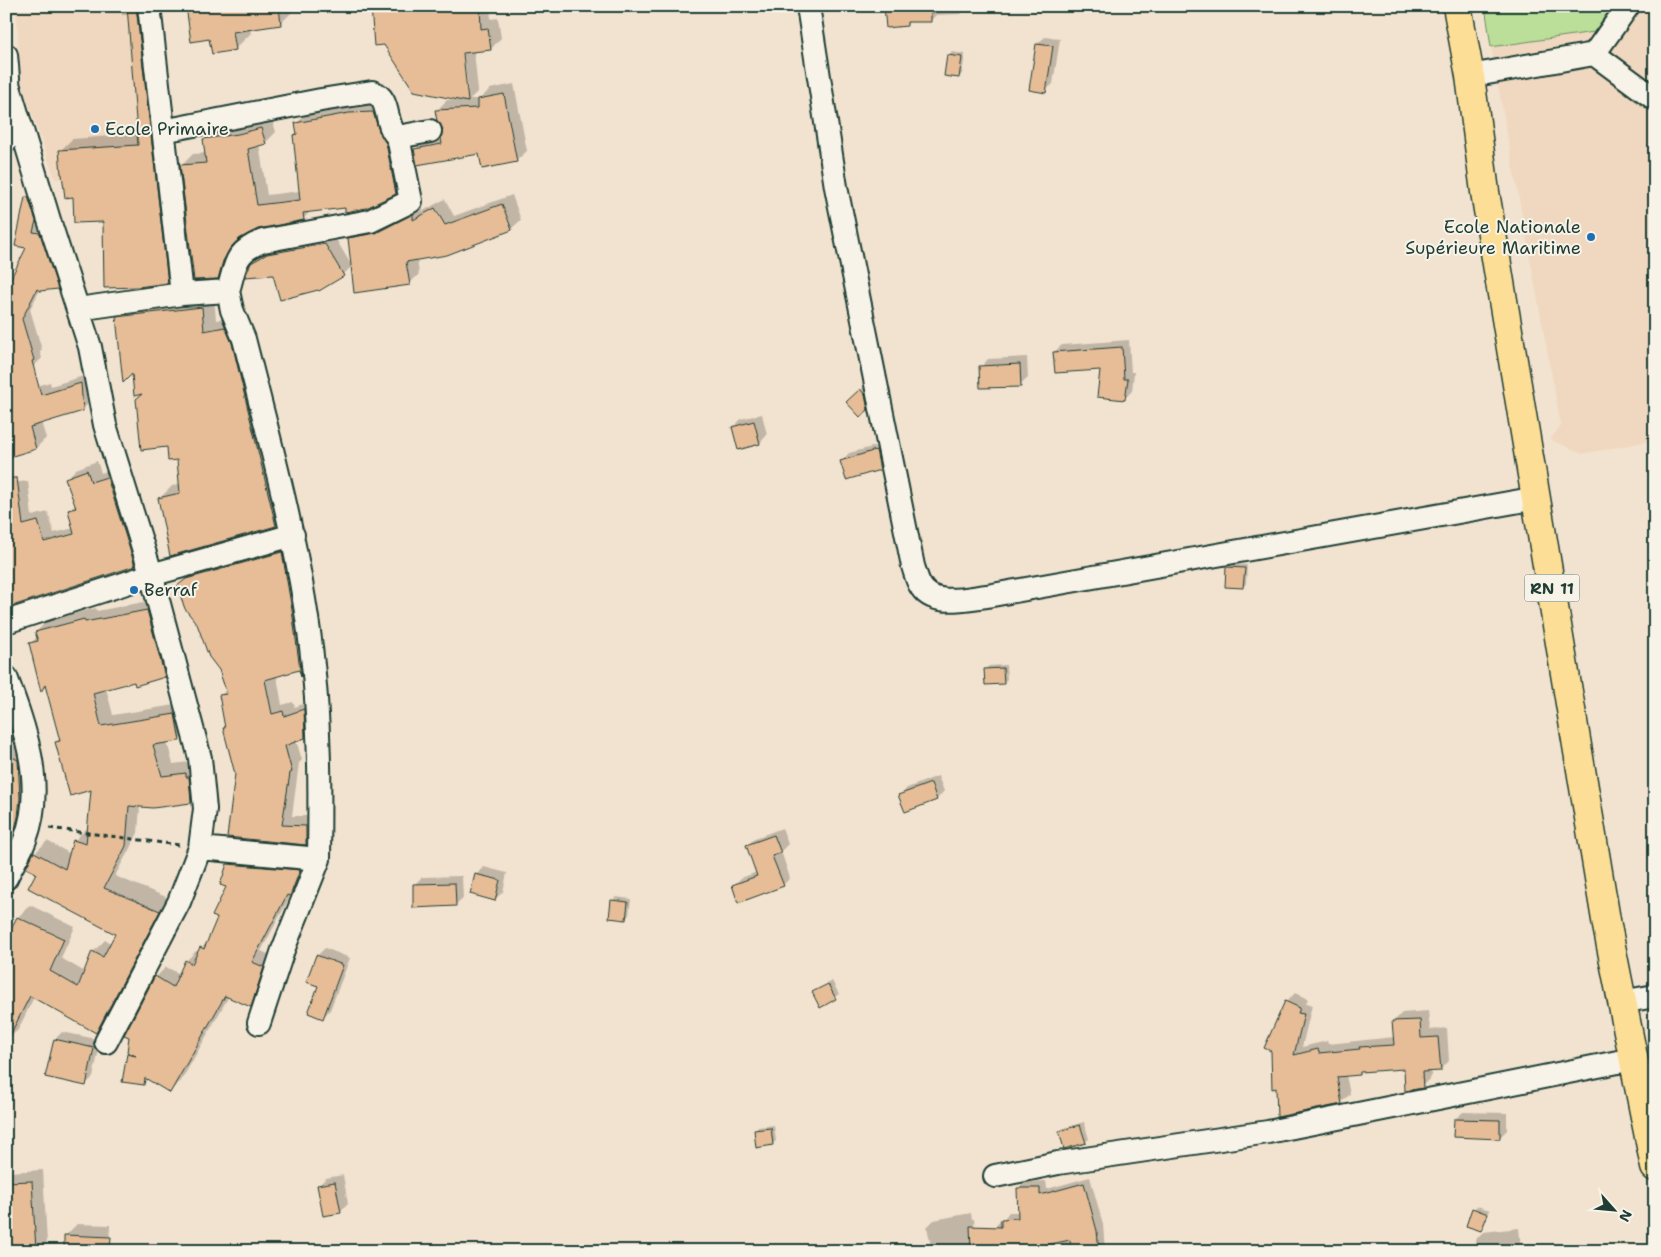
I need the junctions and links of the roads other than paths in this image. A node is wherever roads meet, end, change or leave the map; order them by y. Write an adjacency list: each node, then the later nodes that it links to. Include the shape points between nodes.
1 (149, 6): 10 (street)
2 (808, 6): 17 (street, via 836,187 913,566 920,586 931,596 942,600 987,596)
3 (1457, 6): 7 (main road, RN 11)
4 (1628, 6): 5 (street)
5 (1594, 54): 7 (street); 9 (street)
6 (6, 55): 8 (street)
7 (1470, 76): 17 (main road, RN 11, via 1485,192)
8 (9, 87): 13 (street); 16 (street)
9 (1655, 99)
10 (163, 131): 12 (street, via 372,92 384,100 391,128); 15 (street)
11 (430, 131): 12 (street)
12 (398, 137): 14 (street, via 411,201 370,221 249,246 238,258)
13 (6, 141)
14 (228, 291): 15 (street); 18 (street, via 244,339)
15 (182, 294): 16 (street)
16 (78, 309): 19 (street, via 90,347 105,425)
17 (1537, 498): 26 (main road, RN 11)
18 (293, 535): 19 (street); 23 (street, via 311,647 318,719)
19 (151, 575): 20 (street); 22 (street, via 200,758 205,809)
20 (6, 622)
21 (6, 677): 24 (street, via 22,718 34,776 29,825)
22 (200, 848): 23 (street); 28 (street, via 180,902)
23 (319, 860): 27 (street, via 283,950)
24 (6, 878)
25 (1655, 996): 26 (street)
26 (1621, 1002): 29 (main road, RN 11)
27 (259, 1022)
28 (106, 1042)
29 (1633, 1059): 30 (main road, RN 11); 31 (street, via 1268,1132 1058,1163)
30 (1655, 1167)
31 (995, 1176)

